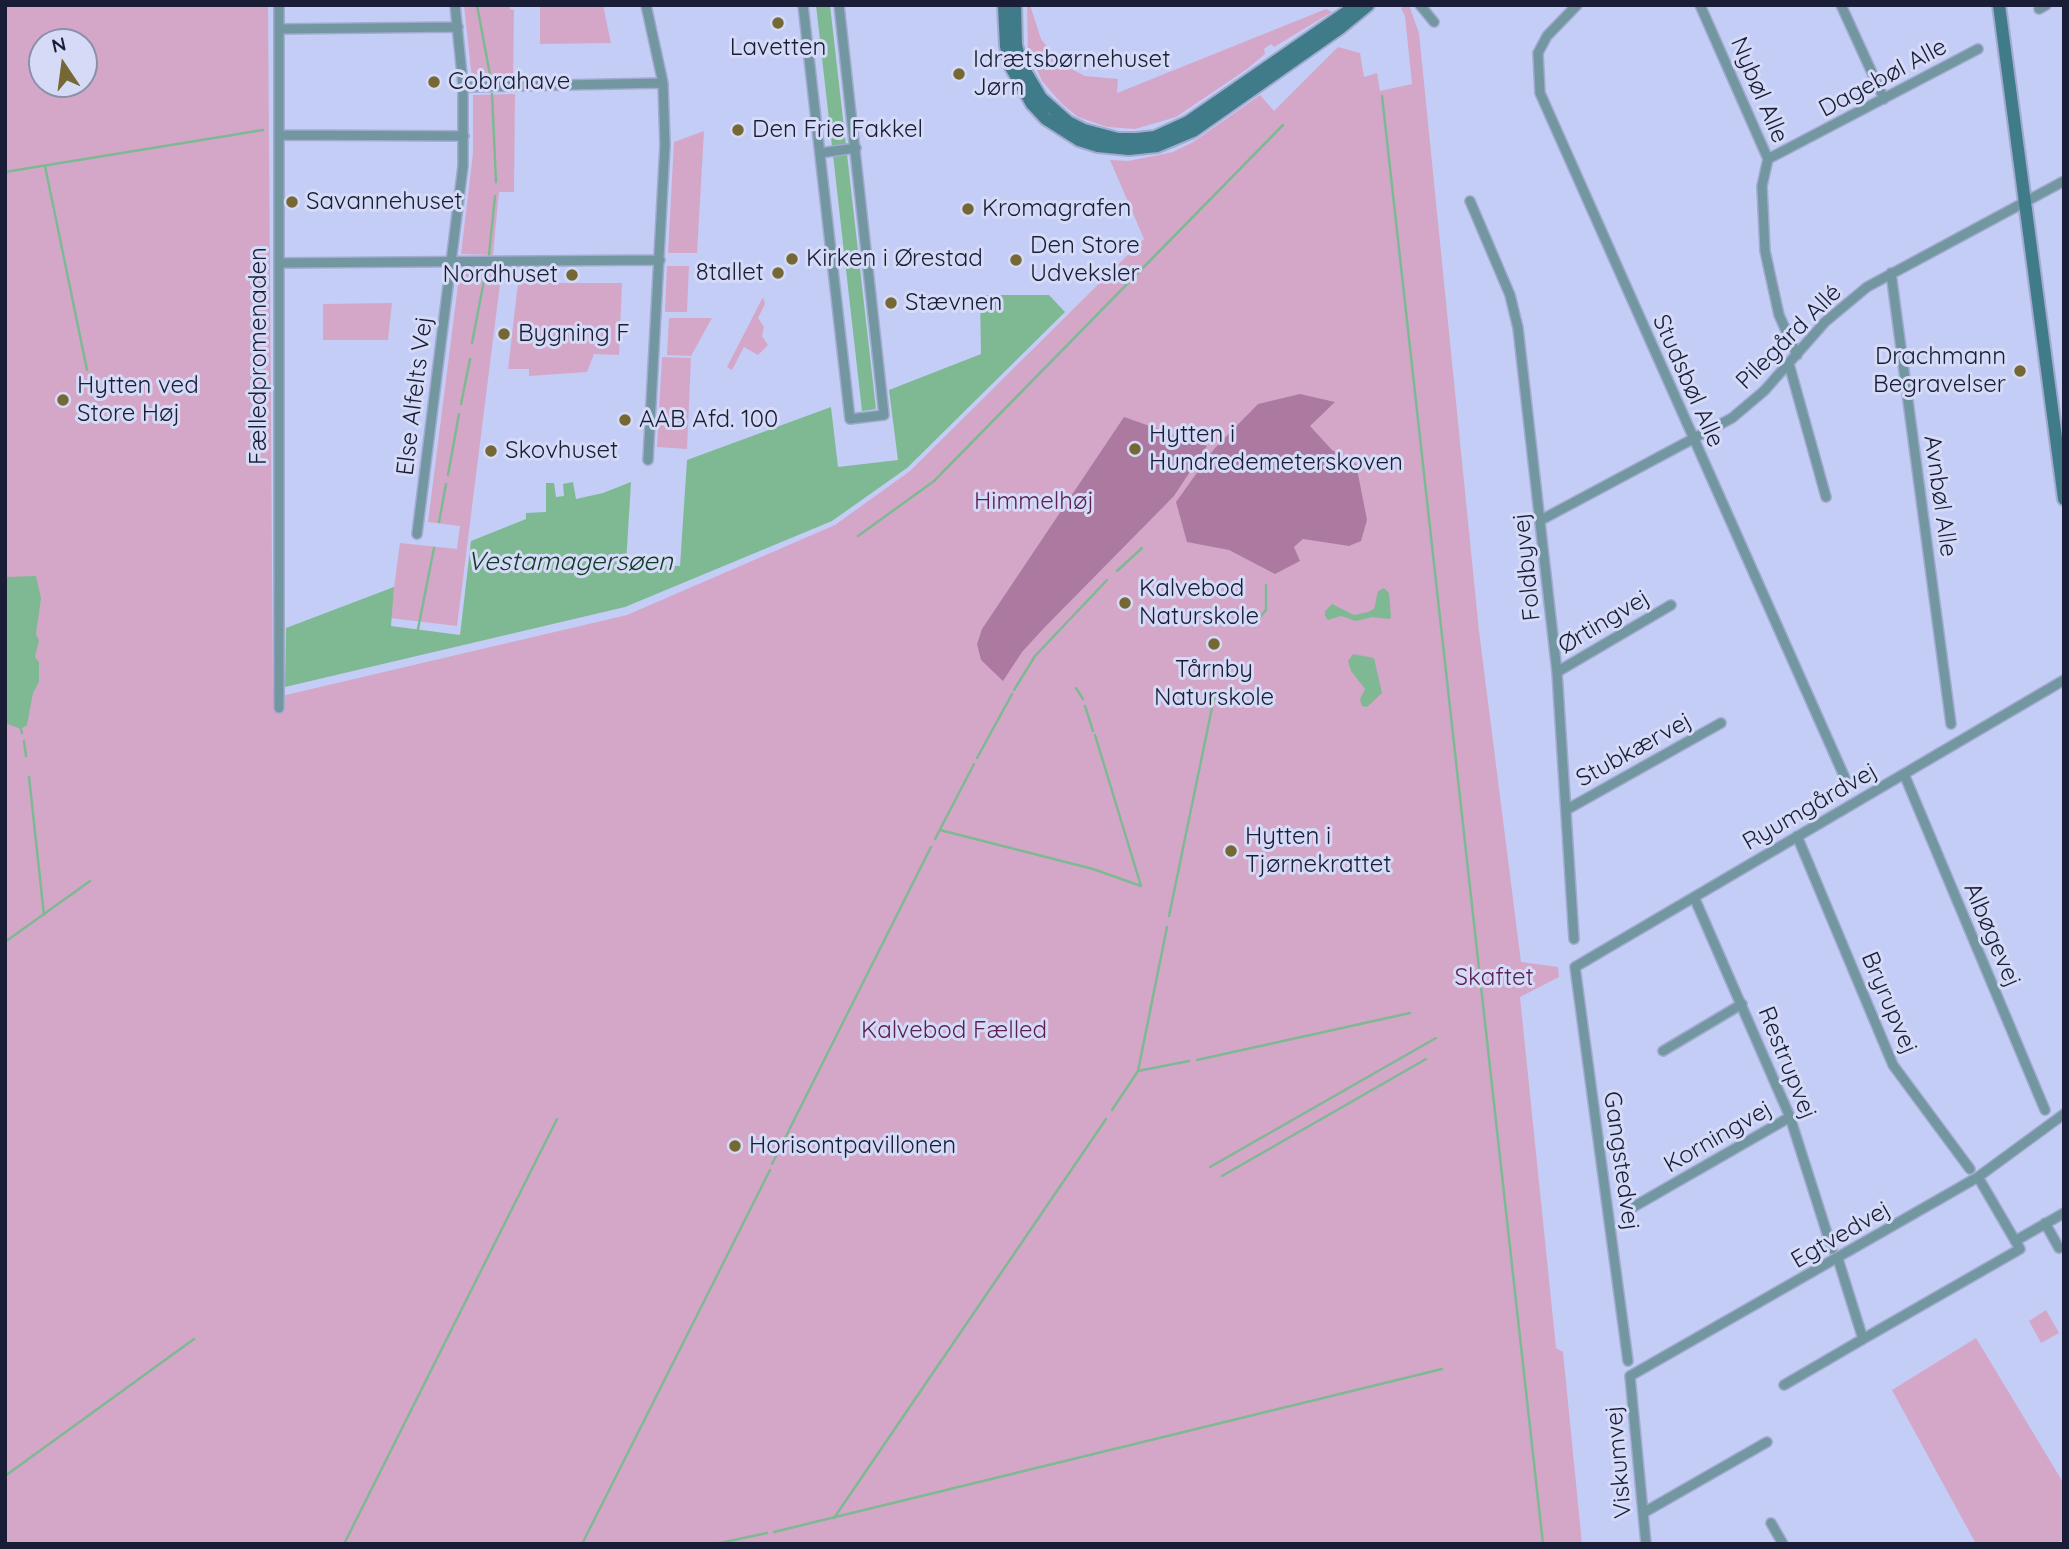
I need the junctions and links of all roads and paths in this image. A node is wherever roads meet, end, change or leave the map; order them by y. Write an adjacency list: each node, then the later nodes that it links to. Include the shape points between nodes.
1 (279, 5): 18 (street, Fælledpromenaden)
2 (455, 5): 17 (street, Else Alfelts Vej)
3 (646, 5): 20 (street)
4 (803, 5): 26 (street)
5 (839, 5): 25 (street)
6 (1004, 5): 16 (street, via 1011,67 1032,104 1062,131 1118,149 1157,146 1193,131)
7 (1015, 5): 16 (street, via 1021,64 1041,98 1068,122 1118,139 1155,136 1188,122)
8 (1357, 5): 16 (street)
9 (1368, 5): 16 (street)
10 (1420, 5): 15 (street)
11 (1577, 5): 37 (street, Studsbøl Alle, via 1546,36 1538,53 1540,93)
12 (1700, 5): 27 (street, Nybøl Alle)
13 (1842, 5): 22 (street)
14 (1998, 5): 30 (street)
15 (1434, 22)
16 (1339, 23)
17 (458, 27): 18 (street); 21 (street, Else Alfelts Vej)
18 (278, 29): 23 (street, Fælledpromenaden)
19 (1978, 49): 22 (street, Dagebøl Alle)
20 (663, 83): 21 (street); 31 (street)
21 (463, 87): 24 (street, Else Alfelts Vej)
22 (1884, 99): 27 (street, Dagebøl Alle)
23 (279, 135): 24 (street); 33 (street, Fælledpromenaden)
24 (464, 136): 32 (street, Else Alfelts Vej)
25 (853, 148): 26 (street); 26 (street, via 884,415 850,419)
26 (824, 152)
27 (1768, 159): 35 (street, Nybøl Alle, via 1762,186 1765,251 1779,315)
28 (2064, 181): 30 (street, Pilegård Allé)
29 (1470, 201): 41 (street, Foldbyvej, via 1510,295 1518,328)
30 (2026, 202): 34 (street, Pilegård Allé); 40 (street)
31 (660, 260): 32 (street); 38 (street)
32 (452, 262): 33 (street); 42 (street, Else Alfelts Vej)
33 (279, 263): 46 (street, Fælledpromenaden)
34 (1891, 273): 35 (street, Pilegård Allé, via 1846,302); 48 (street, Avnbøl Alle)
35 (1797, 355): 36 (street, Pilegård Allé)
36 (1788, 364): 37 (street, Pilegård Allé, via 1732,418); 39 (street)
37 (1694, 441): 41 (street, Pilegård Allé); 50 (street, Studsbøl Alle)
38 (648, 460)
39 (1826, 497)
40 (2064, 499)
41 (1541, 520): 44 (street, Foldbyvej)
42 (417, 534)
43 (1671, 605): 44 (street, Ørtingvej)
44 (1557, 672): 51 (street, Foldbyvej)
45 (2064, 680): 49 (street, Ryumgårdvej)
46 (279, 708)
47 (1721, 723): 51 (street, Stubkærvej)
48 (1951, 724)
49 (1904, 774): 52 (street, Ryumgårdvej); 58 (street, Albøgevej)
50 (1845, 778)
51 (1566, 810): 54 (street, Foldbyvej)
52 (1797, 836): 53 (street, Ryumgårdvej); 61 (street, Bryrupvej, via 1893,1065)
53 (1694, 897): 55 (street, Ryumgårdvej); 56 (street, Restrupvej)
54 (1574, 939)
55 (1575, 967): 71 (street, Gangstedvej)
56 (1742, 1004): 57 (street); 60 (street, Restrupvej)
57 (1663, 1051)
58 (2045, 1110)
59 (2064, 1114): 62 (street, Egtvedvej)
60 (1790, 1117): 63 (street, Korningvej); 68 (street, Restrupvej)
61 (1970, 1170)
62 (1978, 1177): 66 (street); 69 (street, Egtvedvej)
63 (1628, 1210)
64 (2064, 1213): 65 (street)
65 (2045, 1223): 66 (street); 67 (street)
66 (2015, 1241): 70 (street, via 2020,1249)
67 (2059, 1248)
68 (1832, 1249)
69 (1838, 1259): 70 (street); 72 (street, Egtvedvej)
70 (1863, 1339): 73 (street)
71 (1628, 1361)
72 (1630, 1376): 75 (street, Viskumvej)
73 (1784, 1385)
74 (1767, 1442): 75 (street)
75 (1643, 1513): 77 (street, Viskumvej)
76 (1771, 1523): 78 (street)
77 (1646, 1544)
78 (1783, 1544)

